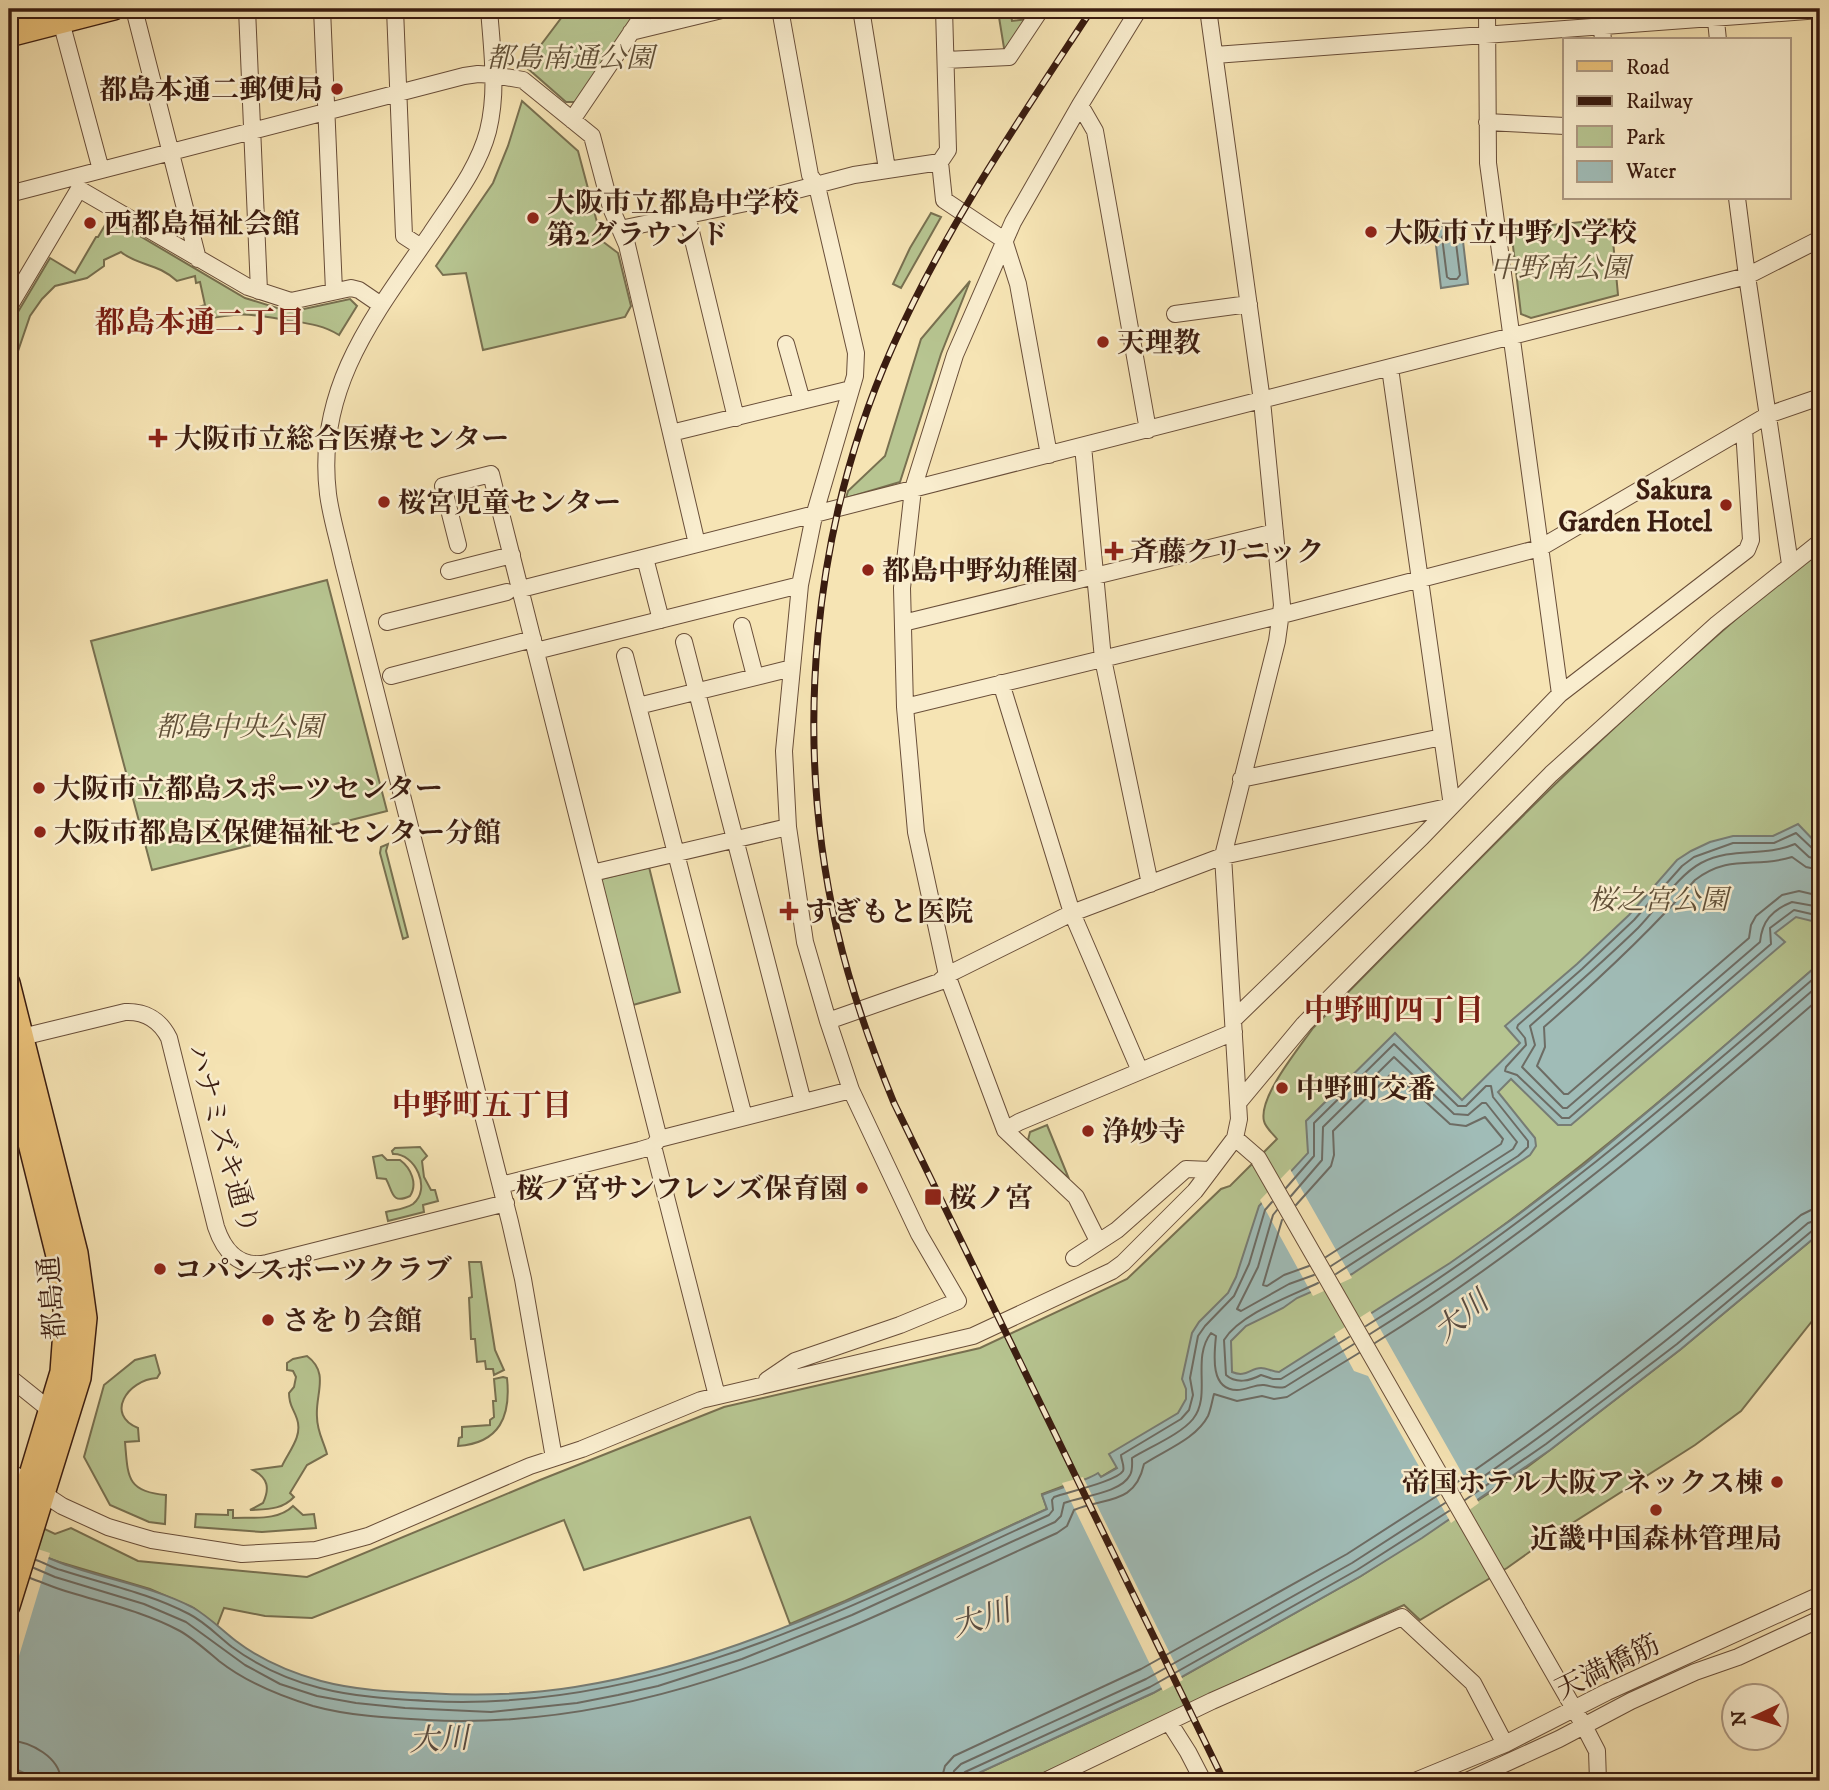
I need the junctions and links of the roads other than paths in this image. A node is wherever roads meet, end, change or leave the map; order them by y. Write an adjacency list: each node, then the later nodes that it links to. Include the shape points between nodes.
1 (114, 9): 18 (main road)
2 (134, 9): 36 (street)
3 (247, 9): 35 (street)
4 (322, 9): 31 (street)
5 (396, 9): 29 (street)
6 (489, 9): 28 (street)
7 (648, 9): 21 (street)
8 (726, 9): 21 (street)
9 (780, 9): 41 (street, via 810,175)
10 (861, 9): 38 (street)
11 (944, 9): 27 (street)
12 (1041, 9): 27 (street, via 1009,57)
13 (1139, 9): 30 (street)
14 (1208, 9): 26 (street)
15 (1487, 9): 23 (street)
16 (1600, 9): 22 (street)
17 (1820, 10): 19 (street)
18 (57, 13): 20 (main road); 24 (main road); 39 (street)
19 (1715, 14): 22 (street); 25 (street)
20 (9, 20)
21 (631, 33): 32 (street)
22 (1602, 33): 23 (street)
23 (1488, 34): 26 (street); 33 (street)
24 (9, 36)
25 (1718, 38)
26 (1215, 55): 53 (street)
27 (946, 61): 37 (street, via 948,150)
28 (494, 75): 29 (street, via 478,74); 32 (street, via 523,80); 48 (street, via 490,118 478,160)
29 (400, 94): 31 (street); 48 (street, via 404,236)
30 (1080, 105): 47 (street); 67 (street, via 1095,131)
31 (326, 112): 35 (street); 52 (street)
32 (572, 120): 45 (street, via 592,136)
33 (1487, 122): 34 (street); 57 (street)
34 (1563, 126)
35 (252, 132): 36 (street); 51 (street)
36 (171, 152): 39 (street); 49 (street)
37 (940, 162): 38 (street); 47 (street, via 944,200)
38 (887, 169): 41 (street)
39 (101, 170): 40 (street)
40 (78, 183): 42 (street); 49 (street); 55 (street)
41 (817, 186): 44 (street); 60 (street, via 856,353)
42 (9, 194)
43 (1737, 200): 50 (street)
44 (687, 215): 45 (street); 65 (street)
45 (620, 229): 68 (street)
46 (1820, 239): 50 (street)
47 (1003, 240): 70 (street, via 1018,284); 71 (street, via 955,355)
48 (421, 247): 54 (street)
49 (198, 258): 51 (street)
50 (1747, 276): 57 (street); 64 (street)
51 (259, 291): 52 (street, via 291,301)
52 (334, 291): 54 (street, via 356,288)
53 (1249, 304): 56 (street); 63 (street)
54 (382, 305): 128 (street, via 352,354 338,390 329,432 328,492)
55 (9, 307)
56 (1175, 314)
57 (1510, 337): 59 (street); 77 (street)
58 (786, 344): 62 (street)
59 (1390, 368): 63 (street); 83 (street)
60 (851, 389): 62 (street); 72 (street)
61 (1820, 397): 64 (street)
62 (802, 401): 65 (street)
63 (1262, 401): 67 (street); 73 (street)
64 (1768, 415): 66 (street); 80 (street)
65 (736, 418): 68 (street)
66 (1744, 429): 77 (street); 100 (street, via 1751,540 1746,550)
67 (1148, 430): 69 (street)
68 (671, 433): 75 (street)
69 (1083, 446): 70 (street); 82 (street)
70 (1049, 455): 71 (street)
71 (913, 489): 72 (street); 89 (street, via 902,588)
72 (814, 516): 75 (street); 84 (street)
73 (1275, 532): 82 (street); 86 (street)
74 (1820, 542): 80 (street)
75 (697, 544): 79 (street)
76 (458, 545): 78 (street, via 443,486 492,474)
77 (1540, 548): 83 (street); 100 (street)
78 (512, 555): 81 (street); 85 (street)
79 (645, 558): 85 (street); 87 (street)
80 (1790, 564): 122 (street, via 1532,792 1304,1024)
81 (449, 571)
82 (1096, 576): 89 (street); 94 (street)
83 (1420, 579): 86 (street); 103 (street)
84 (800, 585): 87 (street); 95 (street)
85 (514, 591): 88 (street); 92 (street)
86 (1282, 615): 94 (street); 104 (street)
87 (661, 620): 92 (street)
88 (387, 622)
89 (903, 622): 102 (street)
90 (742, 626): 97 (street)
91 (684, 642): 99 (street)
92 (535, 645): 96 (street); 110 (street)
93 (625, 656): 101 (street)
94 (1103, 659): 98 (street); 111 (street)
95 (792, 668): 97 (street); 106 (street, via 783,751)
96 (391, 676)
97 (755, 676): 99 (street)
98 (1001, 683): 102 (street); 112 (street)
99 (696, 691): 101 (street); 107 (street)
100 (1560, 694): 105 (street)
101 (638, 706): 108 (street)
102 (905, 707): 113 (street, via 916,832)
103 (1442, 737): 104 (street); 105 (street)
104 (1241, 779): 109 (street)
105 (1452, 806): 109 (street); 116 (street)
106 (788, 827): 107 (street); 115 (street, via 801,927)
107 (734, 840): 108 (street); 121 (street)
108 (676, 854): 110 (street); 123 (street)
109 (1223, 856): 111 (street); 116 (street)
110 (592, 873): 126 (street)
111 (1150, 884): 112 (street)
112 (1072, 913): 113 (street); 119 (street)
113 (947, 975): 115 (street, via 939,982); 124 (street)
114 (9, 983): 117 (main road, 都島通)
115 (828, 1021): 120 (street)
116 (1233, 1026): 119 (street); 122 (street)
117 (15, 1040): 129 (street, ハナミズキ通り, via 125,1012 141,1012 162,1026 169,1038 216,1227 229,1254 245,1263 267,1264); 138 (main road, 都島通, via 77,1253 86,1318 80,1378)
118 (9, 1063): 135 (main road, 都島通, via 63,1286 63,1356)
119 (1140, 1072): 124 (street)
120 (851, 1090): 121 (street); 133 (street, via 919,1234 958,1301 795,1361)
121 (803, 1102): 123 (street)
122 (1238, 1103): 125 (street)
123 (744, 1117): 126 (street)
124 (1005, 1130): 130 (street, via 1076,1197)
125 (1236, 1139): 127 (street); 144 (street, via 1258,1158)
126 (656, 1142): 128 (street); 134 (street)
127 (1211, 1170): 130 (street, via 1186,1169 1117,1230); 133 (street, via 1123,1263 1082,1286 973,1335)
128 (501, 1185): 129 (street)
129 (506, 1203): 136 (street)
130 (1098, 1241): 131 (street)
131 (1074, 1258)
132 (9, 1377): 135 (street)
133 (760, 1385): 134 (street)
134 (717, 1395): 136 (street)
135 (50, 1410): 138 (main road, 都島通)
136 (554, 1458): 138 (street, via 368,1536 299,1553 242,1554 173,1545 108,1527)
137 (9, 1471): 138 (street)
138 (35, 1489): 139 (main road, 都島通)
139 (25, 1520): 140 (main road, 都島通); 142 (main road, 都島通)
140 (9, 1544)
141 (1820, 1595): 144 (street, 天満橋筋)
142 (9, 1606)
143 (1820, 1619): 146 (street, 天満橋筋)
144 (1574, 1711): 146 (street); 147 (street, 天満橋筋)
145 (1170, 1722): 147 (street, via 1402,1617 1473,1682); 148 (street); 149 (street)
146 (1584, 1726): 151 (street, 天満橋筋); 152 (street, via 1597,1751)
147 (1504, 1744): 150 (street, 天満橋筋)
148 (1045, 1781)
149 (1203, 1781)
150 (1415, 1781)
151 (1467, 1781)
152 (1598, 1781)

